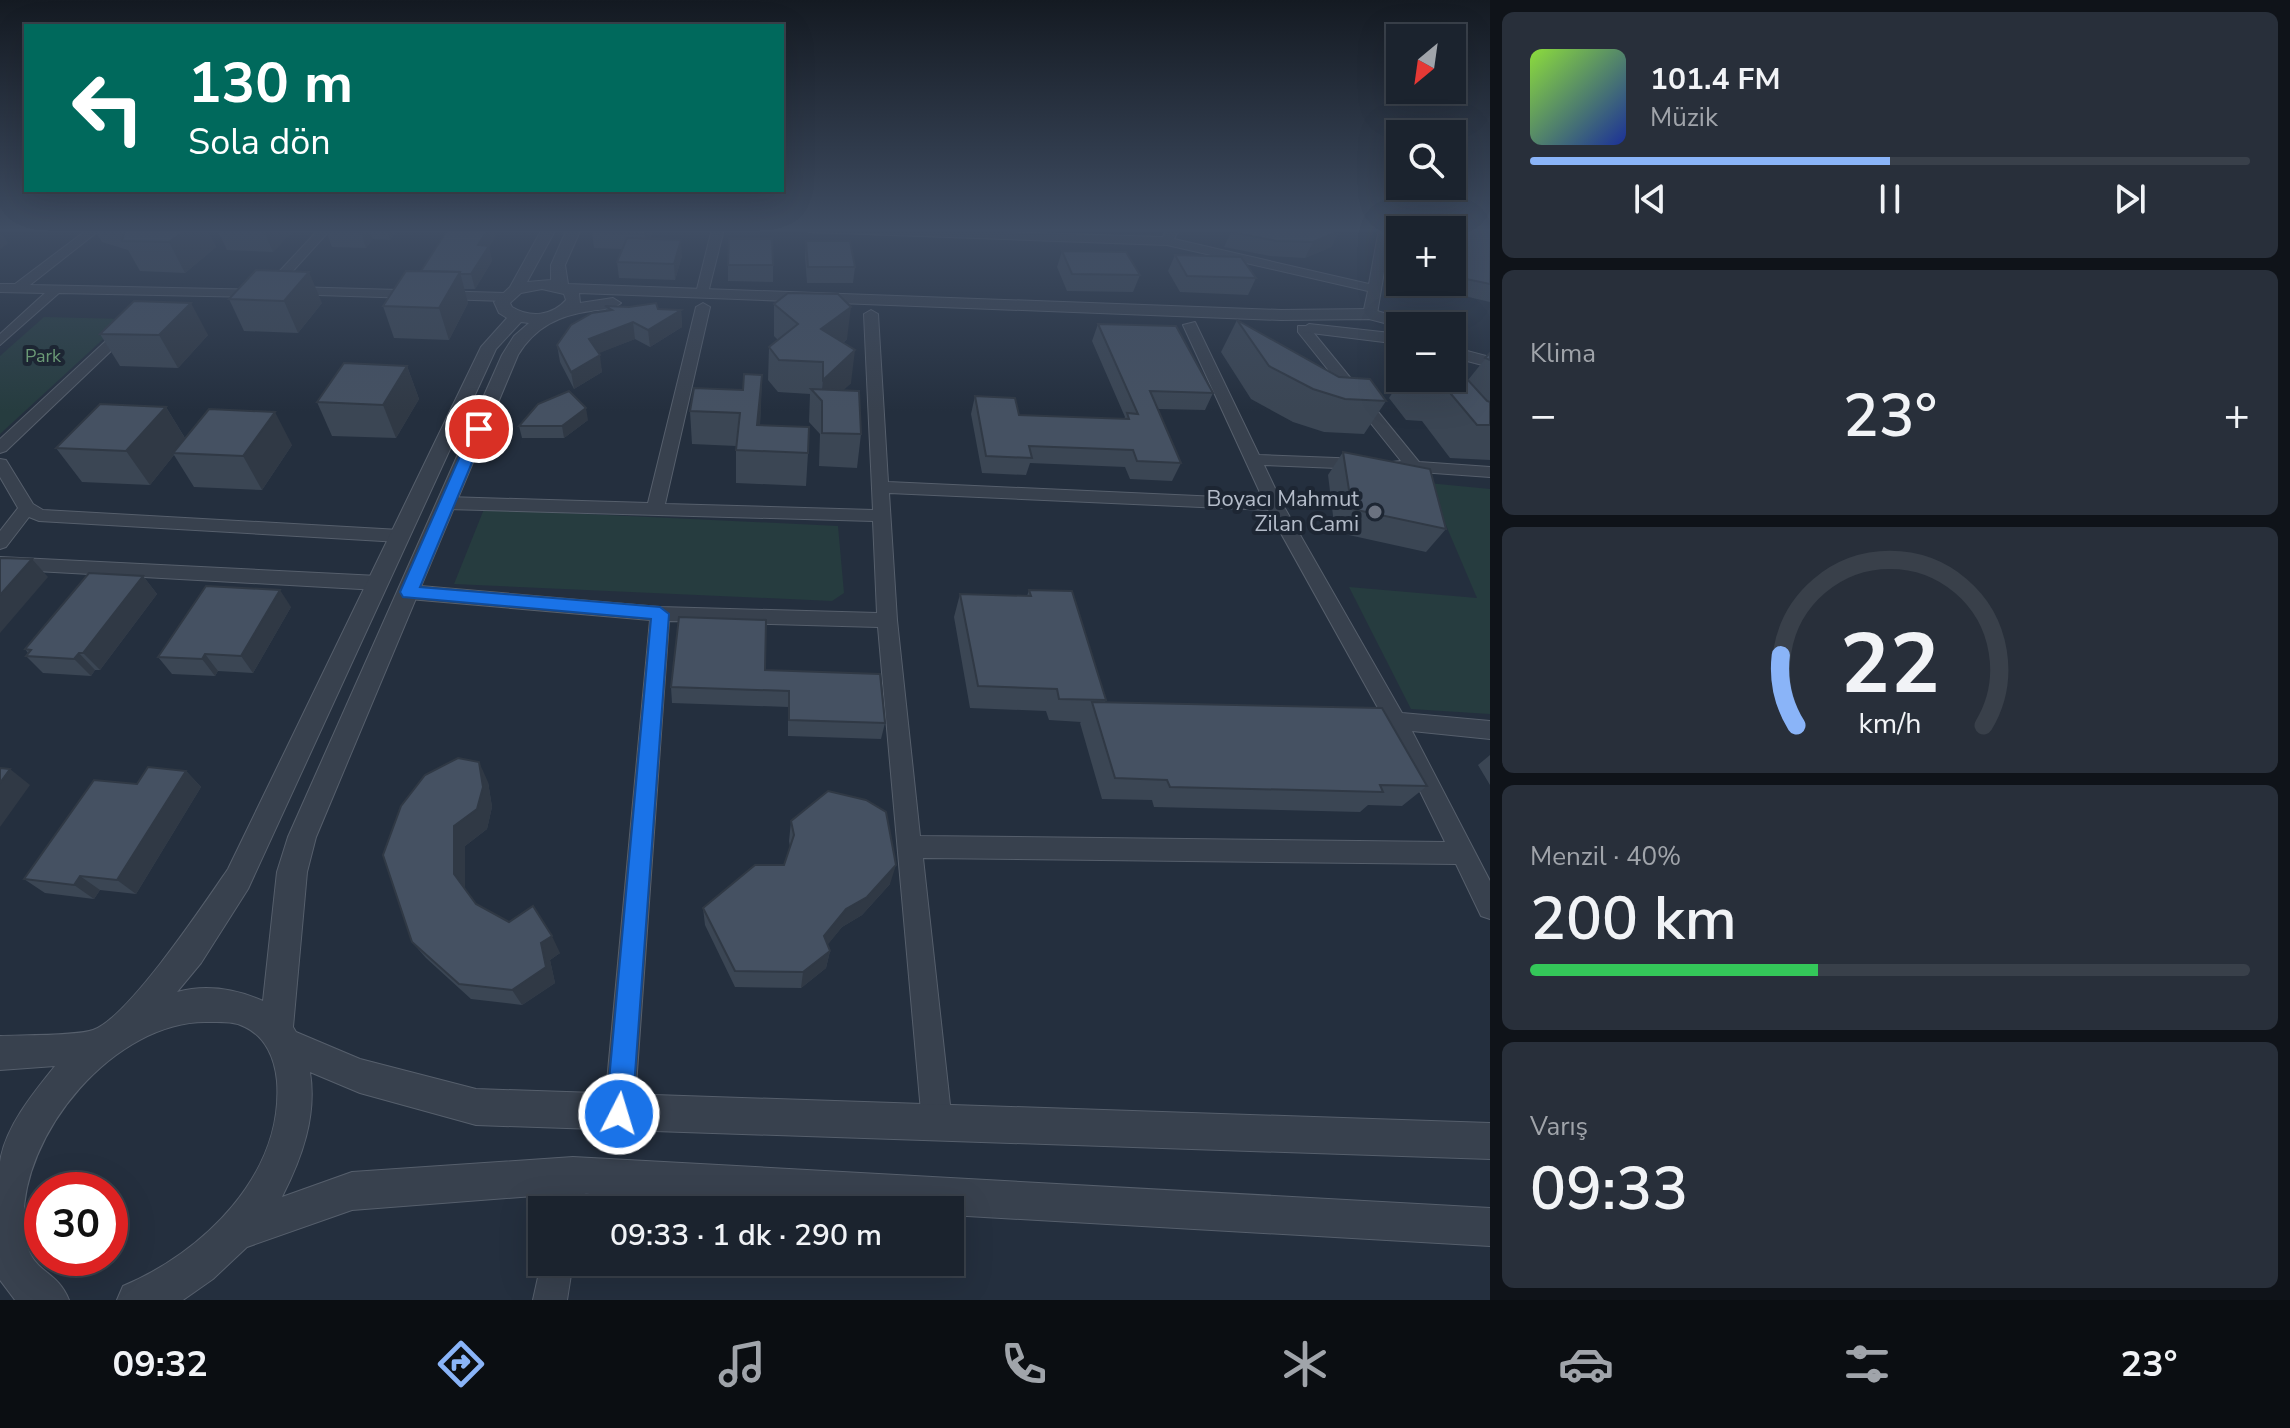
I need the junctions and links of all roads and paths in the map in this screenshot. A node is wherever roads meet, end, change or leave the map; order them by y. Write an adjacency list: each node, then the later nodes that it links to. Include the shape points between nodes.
1 (1376, 289): 17 (street)
2 (42, 290): 3 (street)
3 (55, 290): 10 (street); 25 (street)
4 (271, 290): 11 (street)
5 (517, 290): 13 (street)
6 (525, 290): 13 (street)
7 (564, 290): 15 (street, via 574,300)
8 (591, 290): 12 (street)
9 (705, 290): 12 (street)
10 (202, 292): 11 (street); 14 (street)
11 (268, 293): 13 (street)
12 (703, 300): 15 (street); 16 (street); 17 (street); 39 (street)
13 (510, 302): 18 (street); 41 (street)
14 (157, 307)
15 (568, 309): 18 (street)
16 (871, 314): 21 (street); 35 (street)
17 (1370, 314): 19 (street); 23 (street)
18 (544, 318): 36 (street, via 510,355)
19 (1386, 318)
20 (135, 321): 30 (street)
21 (1190, 325): 22 (street); 31 (street)
22 (1303, 329): 23 (street); 33 (street)
23 (1376, 336): 24 (street)
24 (1386, 337)
25 (0, 341)
26 (1466, 341): 27 (street)
27 (1490, 347)
28 (1466, 356): 29 (street)
29 (1490, 362)
30 (0, 448)
31 (1252, 460): 33 (street); 37 (street)
32 (0, 464): 38 (street)
33 (1413, 466): 34 (street)
34 (1490, 472)
35 (880, 487): 37 (street); 40 (street)
36 (447, 503): 39 (street); 45 (street)
37 (1274, 505): 48 (street)
38 (27, 508): 41 (street, via 39,515); 42 (street)
39 (655, 509): 40 (street)
40 (881, 516): 47 (street)
41 (400, 536): 44 (street)
42 (0, 543)
43 (0, 563): 44 (street)
44 (378, 583): 54 (street, via 238,879 190,952)
45 (409, 592): 46 (street); 53 (street, via 302,837 291,885)
46 (660, 614): 47 (street); 56 (street)
47 (887, 620): 50 (street)
48 (1396, 721): 49 (street); 51 (street)
49 (1490, 730)
50 (910, 847): 51 (street); 57 (street)
51 (1462, 853): 52 (street)
52 (1490, 907)
53 (280, 1037): 54 (street, via 250,1010 212,1002 169,1009); 56 (street, via 360,1076 476,1107); 62 (street, via 293,1062 296,1100 288,1142 268,1188)
54 (112, 1038): 55 (street); 60 (street, via 83,1060 48,1100 21,1145)
55 (0, 1053)
56 (619, 1114): 57 (street)
57 (937, 1123): 58 (street)
58 (1490, 1141)
59 (570, 1192): 61 (street); 62 (street, via 352,1191)
60 (3, 1193): 63 (street)
61 (1490, 1227)
62 (235, 1232): 65 (street)
63 (2, 1247): 66 (street, via 20,1277)
64 (554, 1276): 68 (street)
65 (182, 1286): 67 (street)
66 (49, 1300)
67 (137, 1300)
68 (550, 1300)

